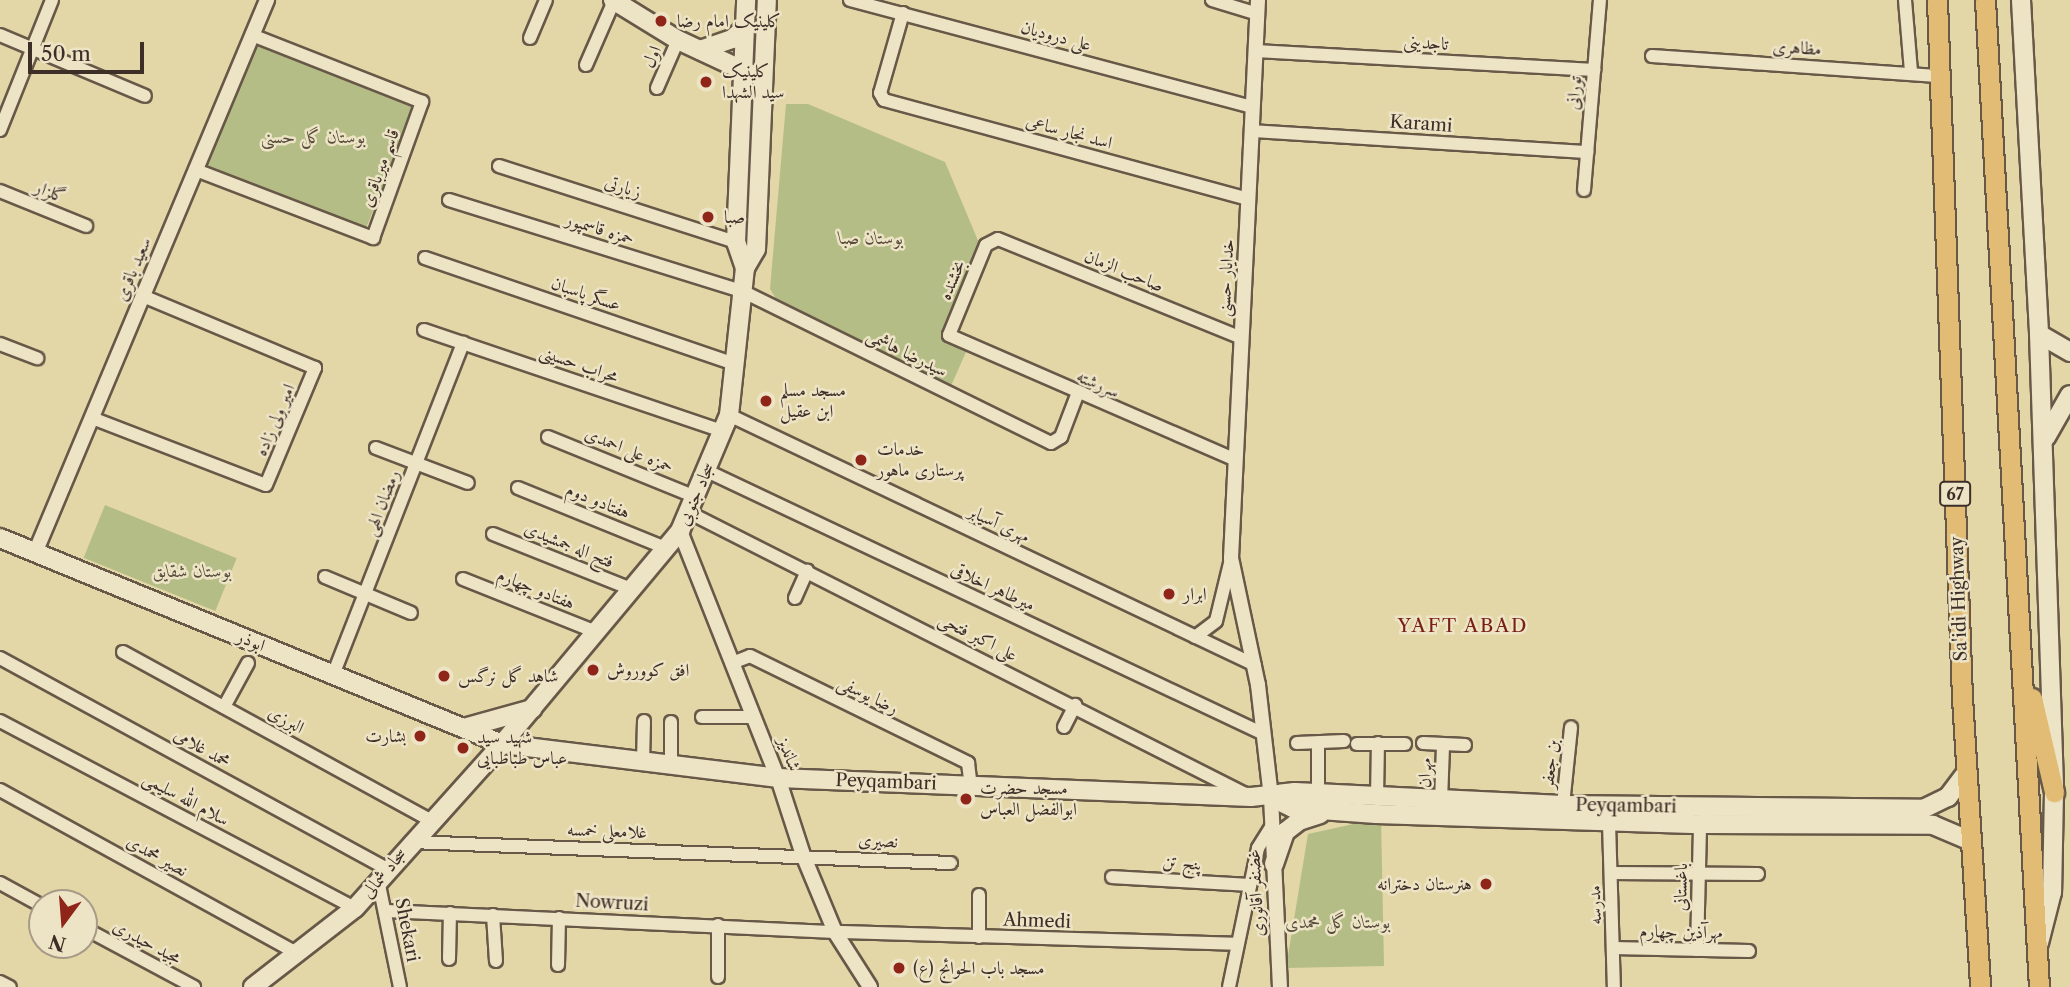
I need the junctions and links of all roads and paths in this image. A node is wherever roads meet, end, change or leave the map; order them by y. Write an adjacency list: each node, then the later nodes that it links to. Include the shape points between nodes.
1 (52, 0): 23 (street)
2 (267, 0): 19 (street, سعید باقری)
3 (546, 0): 21 (street)
4 (613, 0): 22 (main road); 27 (street)
5 (746, 0): 17 (main road)
6 (767, 0): 31 (main road)
7 (850, 0): 16 (street, علی درودیان)
8 (1212, 0): 15 (street)
9 (1600, 0): 28 (street, تورانی)
10 (1905, 0): 29 (street)
11 (1931, 0): 20 (main road)
12 (1937, 0): 20 (highway, Sa'idi Highway / 67)
13 (1985, 0): 89 (highway)
14 (2021, 0): 53 (main road)
15 (1258, 7): 25 (street, خدایار حسنی)
16 (903, 13): 35 (street, علی درودیان); 43 (street, اسد نجار ساعی, via 881,97)
17 (746, 27): 24 (main road, via 732,38); 30 (main road)
18 (0, 35): 23 (street)
19 (252, 35): 40 (street, سعید باقری); 40 (street, قاسم میرباقری, via 422,102 373,238)
20 (1936, 36): 32 (highway, Sa'idi Highway / 67)
21 (530, 38)
22 (678, 40): 24 (main road); 33 (street, اول)
23 (34, 49): 34 (street); 36 (street)
24 (700, 50): 30 (main road)
25 (1256, 51): 28 (street, تاجدینی); 35 (street, خدایار حسنی)
26 (1653, 56): 29 (street, مظاهری)
27 (586, 65)
28 (1594, 70): 38 (street, تورانی)
29 (1911, 72): 32 (street, مظاهری)
30 (743, 73): 31 (main road); 47 (main road)
31 (765, 75): 49 (main road, via 756,249)
32 (1940, 76): 120 (highway, Sa'idi Highway / 67)
33 (657, 88)
34 (145, 96)
35 (1253, 107): 37 (street, خدایار حسنی)
36 (0, 130)
37 (1252, 131): 38 (street, Karami); 43 (street, خدایار حسنی)
38 (1587, 152): 41 (street, تورانی)
39 (499, 166): 47 (street, زیارتی)
40 (195, 170): 51 (street, سعید باقری)
41 (1584, 190)
42 (0, 191): 45 (street, گلزار)
43 (1249, 199): 55 (street, خدایار حسنی)
44 (449, 200): 50 (street, حمزه قاسمپور)
45 (86, 226)
46 (992, 240): 54 (street, بخشنده); 55 (street, صاحب الزمان)
47 (736, 242): 49 (main road)
48 (425, 258): 60 (street, عسگر پاسبان)
49 (745, 268): 50 (main road, سجاد جنوبی)
50 (741, 291): 60 (main road, سجاد جنوبی); 61 (street, سیدرضا هاشمی, via 1051,443 1057,442)
51 (143, 296): 63 (street, سعید باقری); 63 (street, امیر ولی زاده, via 315,368 281,450 266,485)
52 (424, 330): 56 (street, محراب حسینی)
53 (2039, 334): 58 (main road); 66 (main road)
54 (949, 335): 61 (street, سررشته)
55 (1242, 338): 68 (street, خدایار حسنی)
56 (463, 343): 64 (street, محراب حسینی); 69 (street, رمضان الهی)
57 (0, 344): 59 (street)
58 (2070, 352)
59 (37, 358)
60 (735, 363): 64 (main road, سجاد جنوبی)
61 (1077, 395): 68 (street, سررشته)
62 (2070, 395): 66 (main road, via 2056,412)
63 (92, 418): 78 (street, سعید باقری)
64 (726, 423): 70 (main road, سجاد جنوبی); 88 (street, مهری آسیابر)
65 (548, 436): 73 (street, حمزه علی احمدی)
66 (2043, 444): 124 (main road)
67 (376, 448): 69 (street)
68 (1236, 460): 79 (street, خدایار حسنی)
69 (416, 463): 71 (street); 84 (street, رمضان الهی)
70 (707, 471): 73 (main road, سجاد جنوبی); 107 (street, میرطاهر اخلاقی)
71 (468, 483)
72 (518, 488): 77 (street, هفتادو دوم)
73 (692, 505): 74 (main road, سجاد جنوبی); 80 (street, علی اکبر فتحی)
74 (680, 531): 77 (main road, سجاد جنوبی); 93 (street, شاندیز)
75 (493, 534): 83 (street, فتح اله جمشیدی)
76 (0, 538): 78 (main road, ابوذر)
77 (666, 548): 83 (main road, سجاد جنوبی)
78 (35, 553): 95 (main road, ابوذر)
79 (1231, 558): 88 (street, خدایار حسنی, via 1216,621); 94 (street, خدایار حسنی)
80 (807, 571): 85 (street); 96 (street, علی اکبر فتحی)
81 (325, 577): 84 (street)
82 (463, 579): 87 (street, هفتادو چهارم)
83 (631, 589): 87 (main road, سجاد جنوبی)
84 (365, 593): 86 (street); 95 (street, رمضان الهی)
85 (795, 598)
86 (411, 613)
87 (596, 632): 98 (main road, سجاد جنوبی)
88 (1195, 637): 94 (street, مهری آسیابر)
89 (2021, 645): 124 (highway); 163 (highway)
90 (123, 652): 97 (street, البرزی)
91 (0, 658): 143 (street, محمد غلامی)
92 (248, 663): 97 (street)
93 (732, 663): 99 (street, شاندیز); 122 (street, رضا یوسفی, via 750,656 968,763)
94 (1255, 665): 107 (street, خدایار حسنی)
95 (333, 675): 106 (main road, ابوذر)
96 (1075, 705): 104 (street); 126 (street, علی اکبر فتحی)
97 (224, 707): 134 (street, البرزی)
98 (532, 709): 106 (main road); 112 (main road, سجاد جنوبی)
99 (753, 716): 100 (street); 121 (street, شاندیز)
100 (702, 717)
101 (0, 721): 151 (street, سلام الله سلیمی)
102 (644, 721): 118 (street)
103 (671, 722): 119 (street)
104 (1064, 727)
105 (1571, 727): 130 (street, بن جعفر)
106 (464, 728): 112 (main road, ابوذر)
107 (1264, 734): 127 (street, خدایار حسنی)
108 (1344, 741): 113 (street)
109 (1297, 743): 113 (street)
110 (1378, 743): 114 (street); 115 (street); 128 (street)
111 (1423, 743): 117 (street)
112 (502, 744): 118 (main road, Peyqambari); 134 (main road, سجاد شمالی)
113 (1318, 744): 125 (street)
114 (1357, 744)
115 (1405, 744)
116 (1465, 745): 117 (street)
117 (1443, 746): 129 (street, مهران)
118 (643, 762): 119 (main road, Peyqambari)
119 (671, 765): 121 (main road, Peyqambari)
120 (1966, 773): 133 (main road); 137 (highway, Sa'idi Highway / 67)
121 (778, 778): 122 (main road, Peyqambari); 139 (street, شاندیز)
122 (971, 786): 126 (main road, Peyqambari)
123 (0, 790): 165 (street, نصیر محمدی)
124 (2053, 792): 163 (main road, via 2052,892)
125 (1318, 793): 127 (main road, Peyqambari); 128 (main road, Peyqambari)
126 (1251, 797): 127 (main road, Peyqambari)
127 (1271, 797): 131 (main road, Peyqambari, via 1293,808); 136 (street, غضنفر آقانوری)
128 (1377, 798): 129 (main road, Peyqambari)
129 (1441, 801): 130 (main road, Peyqambari)
130 (1563, 805): 132 (main road, Peyqambari)
131 (1339, 811): 132 (main road, Peyqambari); 141 (main road, via 1285,832)
132 (1609, 814): 133 (main road, Peyqambari); 135 (main road, Peyqambari); 142 (street, مدرسه)
133 (1924, 818): 135 (main road, Peyqambari, via 1894,827); 137 (main road)
134 (430, 820): 138 (main road, سجاد شمالی)
135 (1700, 824): 144 (street, باغستانی)
136 (1272, 826): 141 (street, غضنفر آقانوری); 148 (street, via 1258,848)
137 (1969, 839): 179 (highway, Sa'idi Highway / 67)
138 (411, 842): 139 (street, غلامعلی خمسه); 143 (main road, سجاد شمالی)
139 (803, 855): 140 (street, نصیری); 157 (street, شاندیز)
140 (951, 863)
141 (1274, 864): 177 (street, غضنفر آقانوری)
142 (1612, 873): 144 (street); 161 (street, مدرسه)
143 (382, 874): 151 (main road, سجاد شمالی); 152 (street, Shekari)
144 (1699, 874): 145 (street); 162 (street, باغستانی)
145 (1758, 874)
146 (1112, 877): 148 (street, پنج تن)
147 (0, 883): 150 (street)
148 (1249, 885): 160 (street)
149 (979, 895): 159 (street)
150 (28, 898)
151 (355, 908): 165 (main road, سجاد شمالی)
152 (387, 911): 153 (street, Nowruzi); 174 (street, Shekari)
153 (450, 913): 154 (street, Nowruzi); 166 (street)
154 (493, 915): 155 (street, Nowruzi); 167 (street)
155 (559, 918): 156 (street, Nowruzi); 168 (street)
156 (718, 925): 157 (street, Nowruzi); 169 (street)
157 (835, 932): 159 (street, Ahmedi); 175 (street, شاندیز)
158 (98, 936): 172 (street, مجید حیدری)
159 (979, 936): 160 (street, Ahmedi)
160 (1237, 944): 176 (street)
161 (1613, 948): 162 (street, مهرآذین چهارم); 178 (street, مدرسه)
162 (1697, 950): 164 (street, مهرآذین چهارم)
163 (2037, 950): 180 (highway)
164 (1749, 951)
165 (297, 953): 173 (main road, سجاد شمالی)
166 (449, 959)
167 (496, 961)
168 (558, 965)
169 (718, 976)
170 (0, 982): 171 (street)
171 (10, 987)
172 (194, 987)
173 (253, 987)
174 (400, 987)
175 (870, 987)
176 (1229, 987)
177 (1280, 987)
178 (1614, 987)
179 (1980, 987)
180 (2039, 987)

